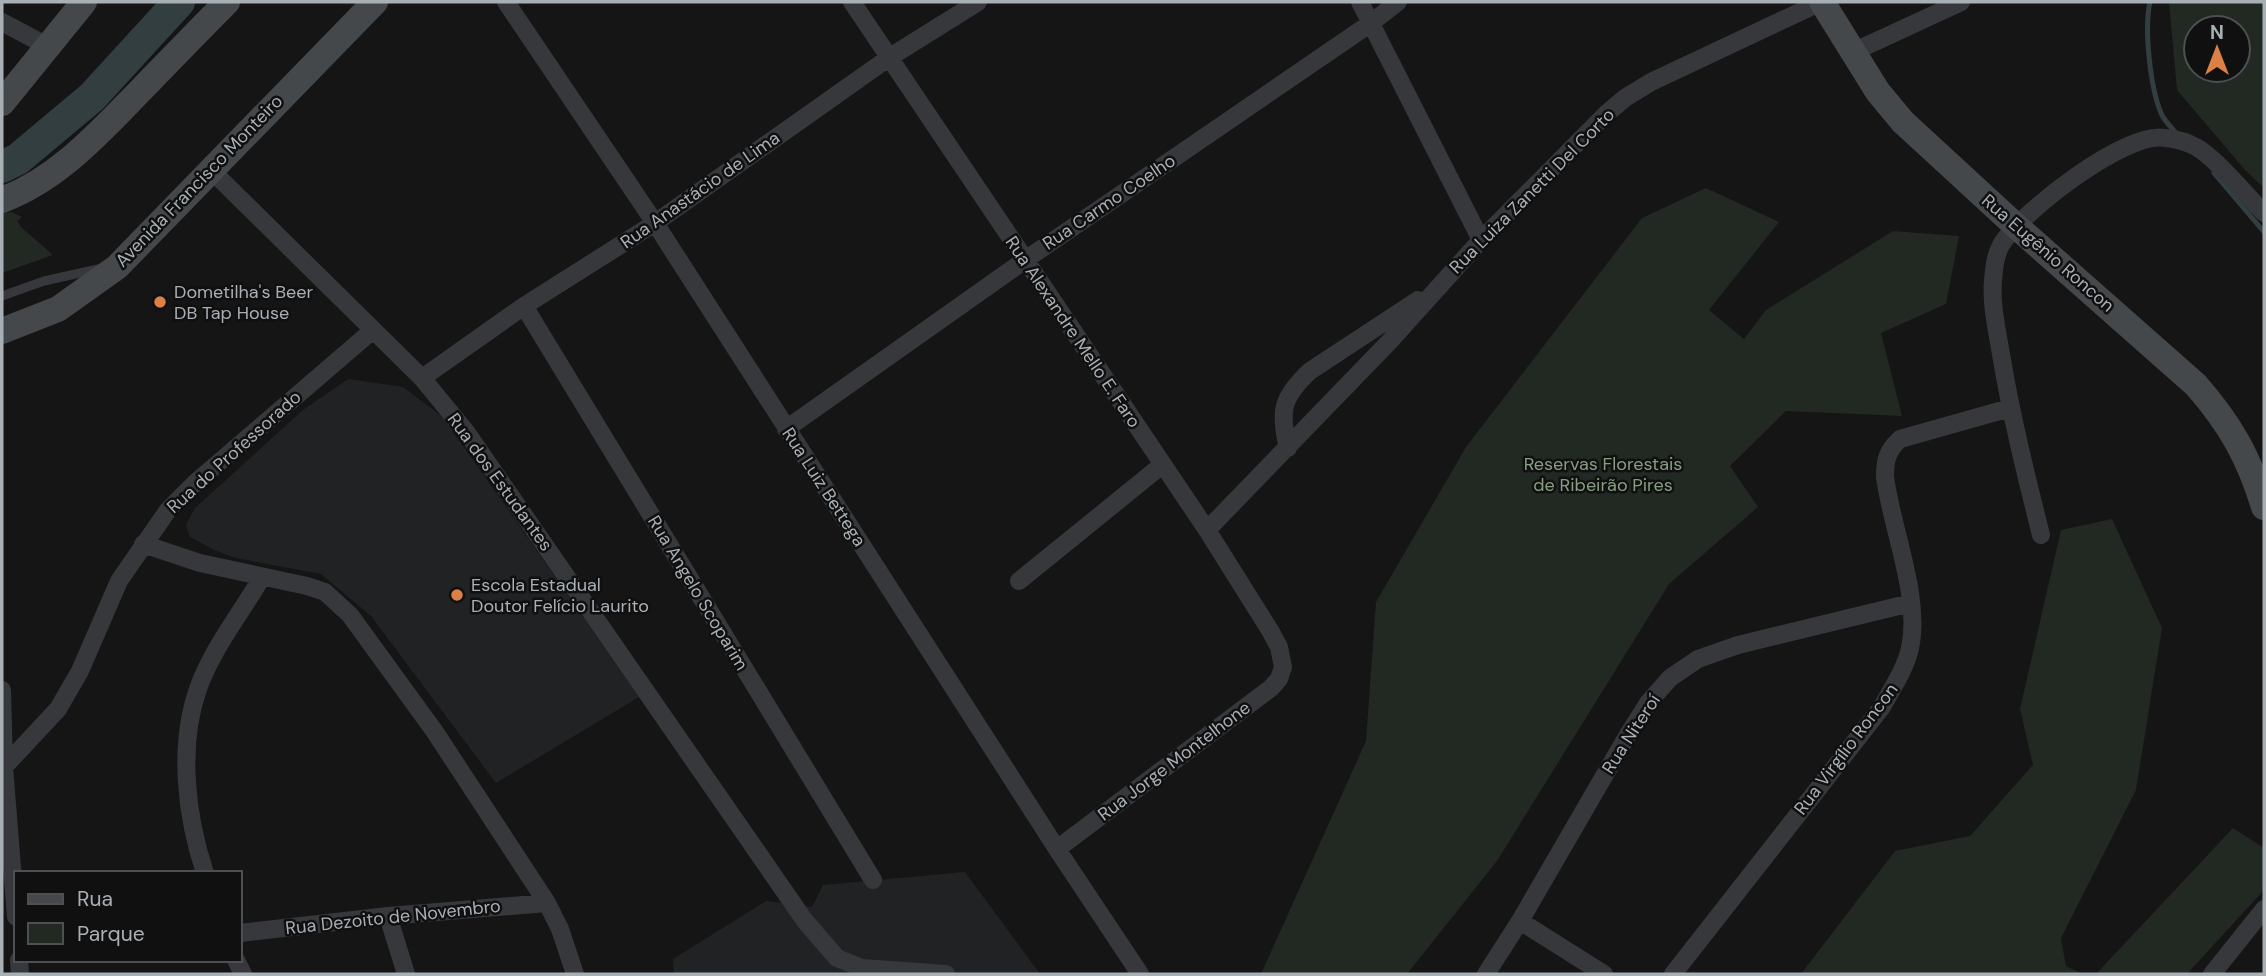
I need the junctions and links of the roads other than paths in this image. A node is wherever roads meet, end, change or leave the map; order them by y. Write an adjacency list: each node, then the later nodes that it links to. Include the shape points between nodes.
1 (83, 2): 13 (main road)
2 (226, 2): 18 (main road, via 64,166)
3 (375, 2): 17 (main road, Avenida Francisco Monteiro)
4 (506, 2): 20 (street, Rua Luiz Bettega)
5 (852, 2): 15 (street, Rua Alexandre Mello E. Faro)
6 (978, 2): 15 (street, Rua Anastácio de Lima)
7 (1360, 2): 12 (street)
8 (1398, 2): 12 (street, Rua Carmo Coelho)
9 (1822, 2): 14 (main road, Rua Eugênio Roncon); 22 (street, Rua Luiza Zanetti Del Corto, via 1625,98)
10 (1961, 2): 14 (street)
11 (2, 22): 13 (street)
12 (1371, 23): 22 (street); 23 (street, Rua Carmo Coelho)
13 (47, 46): 16 (main road)
14 (1853, 52): 21 (main road, Rua Eugênio Roncon, via 1903,122)
15 (890, 57): 20 (street, Rua Anastácio de Lima); 23 (street, Rua Alexandre Mello E. Faro)
16 (2, 103)
17 (210, 169): 24 (main road, Avenida Francisco Monteiro); 28 (street, Rua dos Estudantes)
18 (2, 200)
19 (2264, 213): 21 (street, via 2196,147 2162,137 2134,142 2090,167)
20 (656, 223): 27 (street, Rua Anastácio de Lima); 32 (street, Rua Luiz Bettega)
21 (2016, 226): 31 (street, via 1997,255 1993,281); 35 (main road, Rua Eugênio Roncon, via 2196,385 2237,439)
22 (1481, 240): 25 (street, Rua Luiza Zanetti Del Corto)
23 (1025, 260): 32 (street, Rua Carmo Coelho); 34 (street, Rua Alexandre Mello E. Faro)
24 (117, 267): 26 (lane, via 76,272); 29 (main road, Avenida Francisco Monteiro, via 58,309)
25 (1433, 291): 33 (street, Rua Luiza Zanetti Del Corto); 33 (street, Rua Luiza Zanetti Del Corto, via 1297,383 1282,411)
26 (2, 296)
27 (524, 306): 30 (street, Rua Anastácio de Lima); 47 (street, Rua Angelo Scoparim)
28 (373, 330): 30 (street, Rua dos Estudantes); 38 (street, Rua do Professorado, via 195,483)
29 (2, 331)
30 (422, 378): 56 (street, Rua dos Estudantes, via 467,433 805,921 837,958 862,968)
31 (2010, 408): 37 (street); 41 (street, Rua Virgílio Roncon, via 1900,439 1891,447 1885,461 1886,484)
32 (786, 429): 45 (street, Rua Luiz Bettega)
33 (1288, 447): 36 (street, Rua Luiza Zanetti Del Corto)
34 (1162, 466): 36 (street, Rua Alexandre Mello E. Faro); 40 (street)
35 (2264, 507)
36 (1207, 530): 42 (street, Rua Alexandre Mello E. Faro, via 1271,632)
37 (2041, 535)
38 (143, 544): 39 (street); 44 (street, Rua do Professorado, via 119,581 80,671 58,709)
39 (262, 577): 46 (street, via 216,653 190,717 188,791 194,839); 49 (street, via 325,592 350,615 435,732)
40 (1019, 581)
41 (1911, 603): 52 (street, Rua Niteroí, via 1738,645 1698,659 1670,678 1629,733); 60 (street, Rua Virgílio Roncon, via 1909,651 1882,707)
42 (1283, 667): 45 (street, Rua Jorge Montelhone, via 1271,688)
43 (2, 690): 44 (street)
44 (4, 767): 48 (street)
45 (1057, 849): 57 (street, Rua Luiz Bettega)
46 (204, 871)
47 (873, 880)
48 (14, 892)
49 (547, 903): 51 (street, Rua Dezoito de Novembro); 55 (street)
50 (2264, 909): 61 (street)
51 (388, 916): 53 (street, Rua Dezoito de Novembro); 54 (street)
52 (1520, 920): 58 (street, Rua Niteroí); 59 (street)
53 (242, 933)
54 (406, 974)
55 (575, 974)
56 (946, 974)
57 (1140, 974)
58 (1486, 974)
59 (1604, 974)
60 (1673, 974)
61 (2212, 974)

